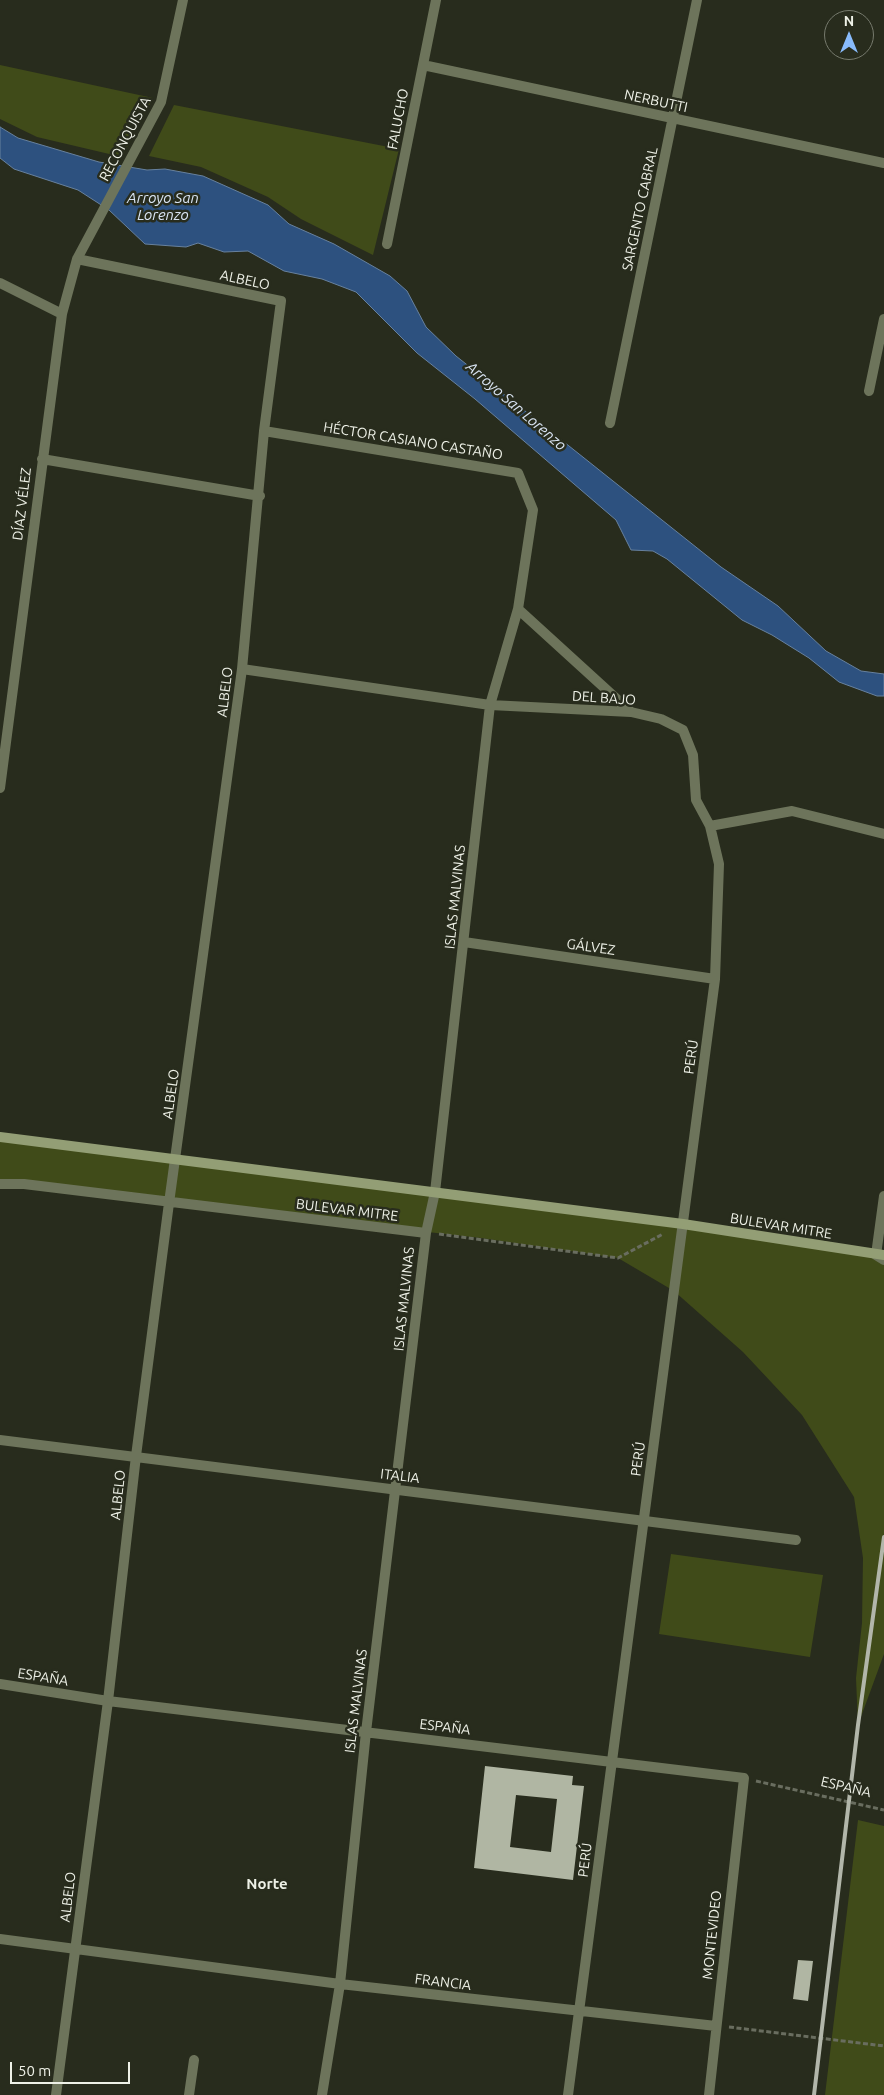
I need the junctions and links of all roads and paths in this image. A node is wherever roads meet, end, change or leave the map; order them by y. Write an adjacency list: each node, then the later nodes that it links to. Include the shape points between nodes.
1 (183, 0): 7 (street, RECONQUISTA, via 161,102)
2 (436, 0): 4 (street, FALUCHO)
3 (697, 0): 5 (street, SARGENTO CABRAL)
4 (422, 65): 5 (street, NERBUTTI); 8 (street, FALUCHO)
5 (672, 118): 6 (street, NERBUTTI); 14 (street, SARGENTO CABRAL)
6 (884, 163)
7 (93, 229): 9 (street, DÍAZ VÉLEZ)
8 (387, 244)
9 (78, 259): 11 (street, DÍAZ VÉLEZ); 15 (street, ALBELO, via 281,301)
10 (0, 283): 11 (street)
11 (62, 314): 16 (street, DÍAZ VÉLEZ)
12 (884, 319): 13 (street)
13 (869, 391)
14 (610, 422)
15 (264, 431): 17 (street, ALBELO); 18 (street, HÉCTOR CASIANO CASTAÑO, via 518,473)
16 (42, 459): 17 (street); 23 (street, DÍAZ VÉLEZ)
17 (260, 496): 20 (street, ALBELO)
18 (533, 510): 19 (street, ISLAS MALVINAS)
19 (518, 609): 21 (street, ISLAS MALVINAS); 22 (street)
20 (242, 669): 21 (street, DEL BAJO); 29 (street, ALBELO)
21 (490, 705): 22 (street, DEL BAJO); 26 (street, ISLAS MALVINAS)
22 (631, 712): 24 (street, DEL BAJO, via 661,719 683,730 693,755 696,800)
23 (0, 788)
24 (710, 826): 25 (street, via 792,811); 27 (street, PERÚ, via 719,864)
25 (884, 834)
26 (464, 942): 27 (street, GÁLVEZ); 31 (street, ISLAS MALVINAS)
27 (715, 979): 34 (street, PERÚ)
28 (0, 1137): 29 (street, BULEVAR MITRE)
29 (176, 1159): 31 (street, BULEVAR MITRE); 33 (street, ALBELO)
30 (0, 1184): 33 (street, BULEVAR MITRE, via 24,1184)
31 (435, 1192): 34 (street, BULEVAR MITRE); 35 (street, ISLAS MALVINAS)
32 (884, 1196): 36 (street)
33 (169, 1203): 35 (street, BULEVAR MITRE); 38 (street, ALBELO)
34 (683, 1224): 35 (path, via 618,1258); 36 (street, BULEVAR MITRE); 40 (street, PERÚ)
35 (426, 1233): 39 (street, ISLAS MALVINAS)
36 (881, 1257)
37 (0, 1440): 38 (street, ITALIA)
38 (136, 1456): 39 (street, ITALIA); 43 (street, ALBELO)
39 (396, 1490): 40 (street, ITALIA); 44 (street, ISLAS MALVINAS)
40 (644, 1520): 41 (street, ITALIA); 45 (street, PERÚ)
41 (796, 1540)
42 (0, 1684): 43 (street, ESPAÑA)
43 (108, 1701): 44 (street, ESPAÑA); 49 (street, ALBELO)
44 (366, 1732): 45 (street, ESPAÑA); 50 (street, ISLAS MALVINAS)
45 (612, 1760): 46 (street, ESPAÑA); 51 (street, PERÚ)
46 (744, 1778): 47 (path, ESPAÑA); 52 (street, MONTEVIDEO)
47 (884, 1810)
48 (0, 1939): 49 (street, FRANCIA)
49 (76, 1949): 50 (street, FRANCIA); 55 (street, ALBELO)
50 (340, 1984): 51 (street, FRANCIA); 57 (street, ISLAS MALVINAS)
51 (579, 2012): 52 (street, FRANCIA); 58 (street, PERÚ)
52 (716, 2026): 53 (path); 59 (street, MONTEVIDEO)
53 (884, 2046)
54 (194, 2060): 56 (street)
55 (56, 2095)
56 (189, 2095)
57 (322, 2095)
58 (568, 2095)
59 (709, 2095)

